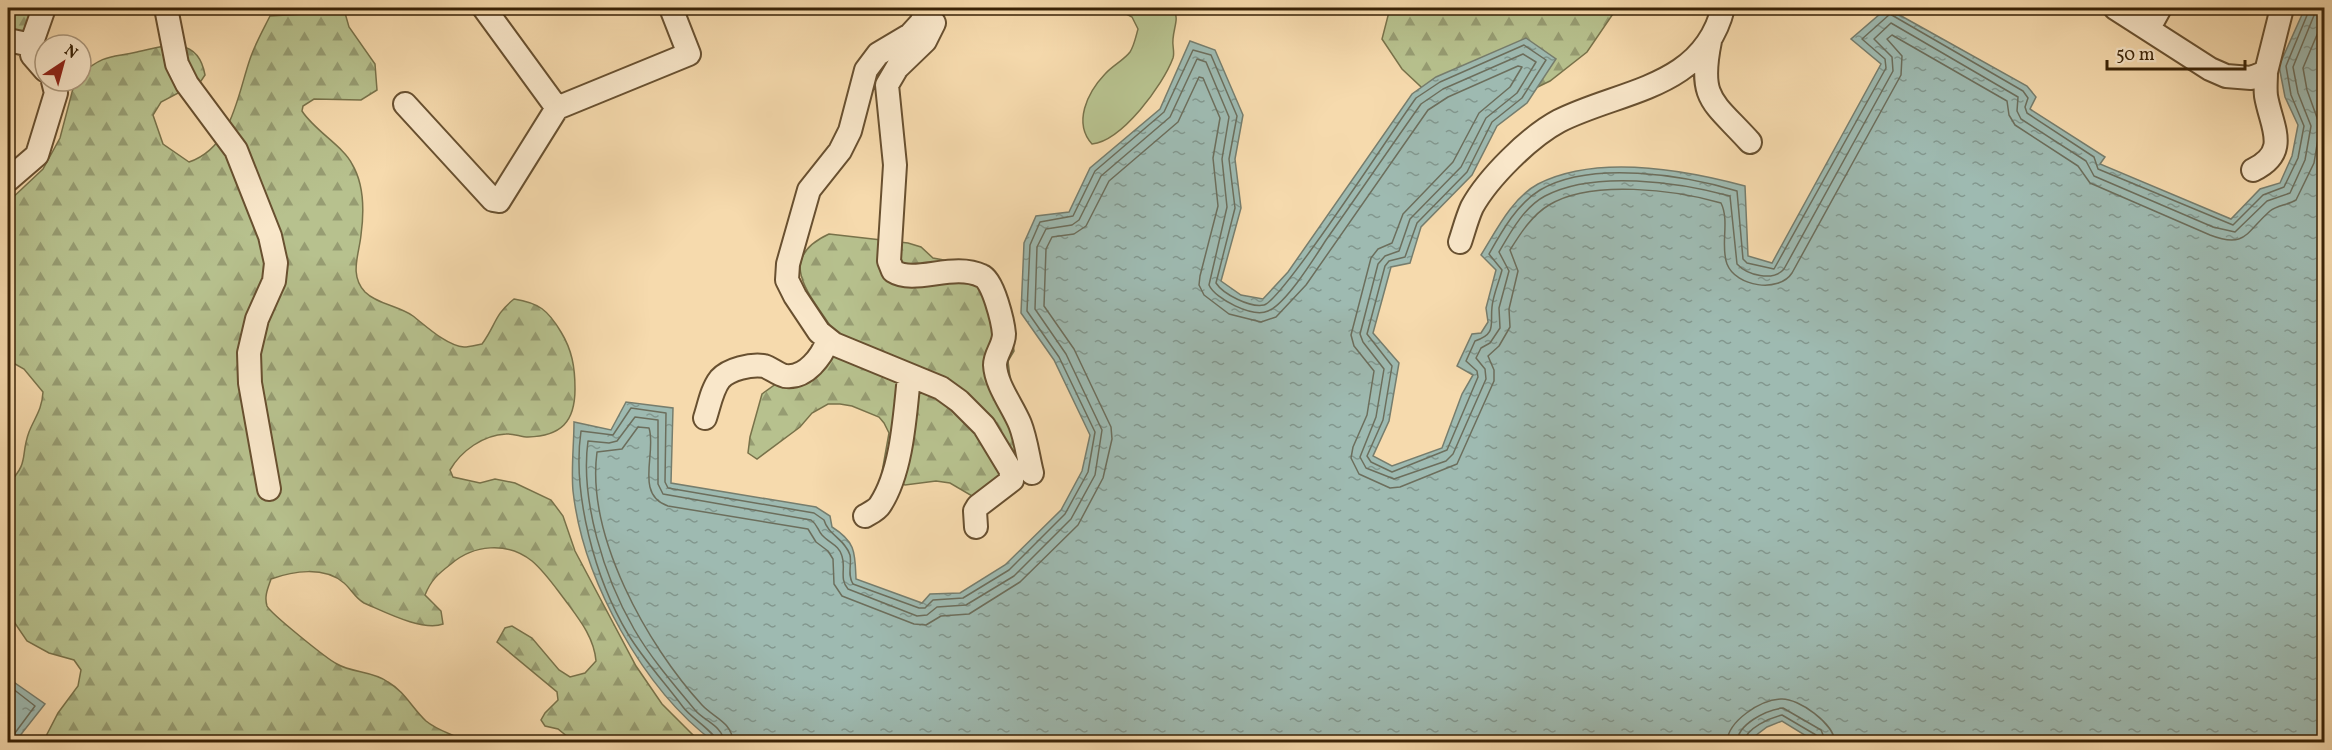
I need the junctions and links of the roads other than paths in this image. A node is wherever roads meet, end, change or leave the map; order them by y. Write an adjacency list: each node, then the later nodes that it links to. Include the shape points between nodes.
1 (44, 8): 14 (street)
2 (166, 8): 28 (street, via 177,64 187,84 236,150 270,236 276,264 274,281 257,319 249,353 250,382)
3 (484, 8): 19 (street)
4 (671, 8): 19 (street, via 689,54)
5 (927, 8): 24 (street, via 910,35 872,59 861,83 850,131 840,151 809,190 787,280)
6 (941, 8): 27 (street, via 925,41 897,68 887,85 895,165 889,261 893,272 906,277 945,270 972,272 991,283 1004,334 995,368 1020,425)
7 (1723, 8): 13 (street)
8 (2115, 8): 11 (street)
9 (2160, 8): 11 (street)
10 (2282, 8): 16 (street)
11 (2149, 28): 16 (street, via 2226,76 2251,78)
12 (8, 39): 14 (street)
13 (1710, 40): 20 (street, via 1705,66 1709,97); 23 (street, via 1670,78 1574,114 1540,134 1512,159 1473,207)
14 (31, 45): 15 (street)
15 (33, 56)
16 (2266, 72): 21 (street, via 2266,94 2277,139 2269,158)
17 (56, 93): 22 (street, via 37,155)
18 (405, 104): 19 (street, via 493,200 499,201)
19 (558, 108)
20 (1750, 142)
21 (2253, 170)
22 (8, 180)
23 (1460, 242)
24 (828, 340): 25 (street); 26 (street, via 822,354 797,375 786,376 765,366 739,368 727,374 720,380)
25 (909, 376): 29 (street, via 902,437 892,479 879,507); 30 (street, via 941,388 973,412 1010,469 1012,480 1007,487 975,511)
26 (705, 418)
27 (1032, 473)
28 (269, 489)
29 (865, 516)
30 (976, 526)

